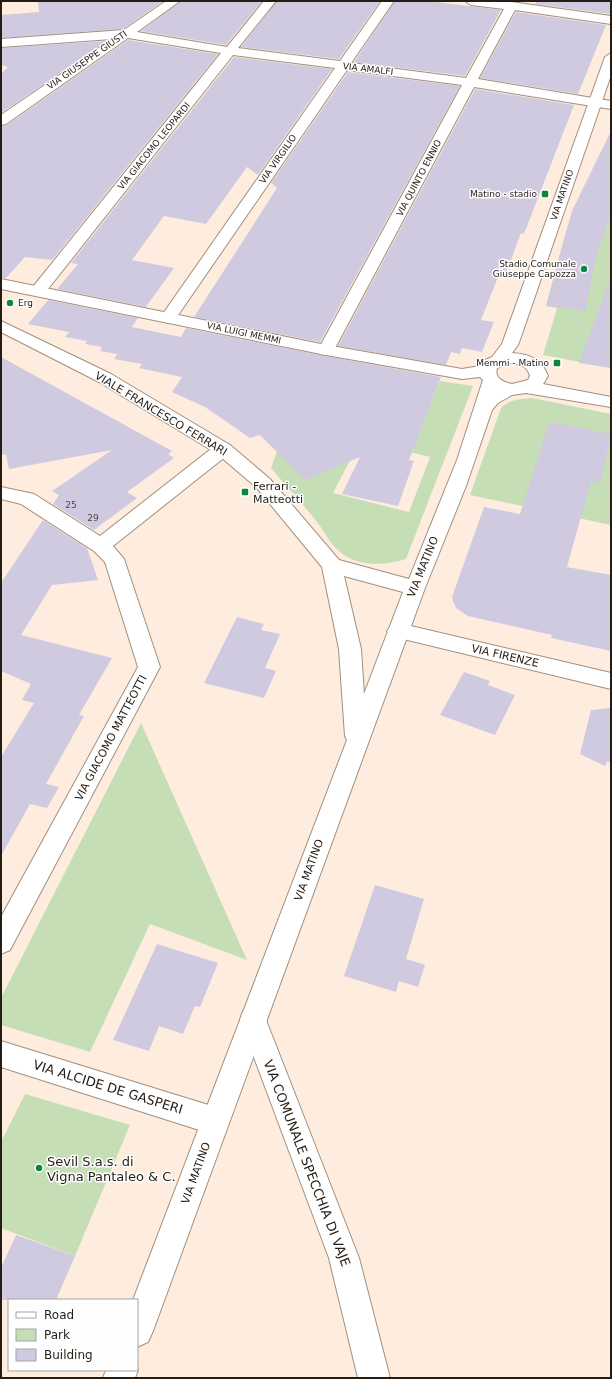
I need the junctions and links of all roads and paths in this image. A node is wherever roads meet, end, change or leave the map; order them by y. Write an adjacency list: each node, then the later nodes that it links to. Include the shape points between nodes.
1 (174, 1): 7 (street, VIA GIUSEPPE GIUSTI)
2 (270, 1): 9 (street, VIA GIACOMO LEOPARDI)
3 (388, 1): 11 (street, VIA VIRGILIO)
4 (471, 1): 5 (street)
5 (512, 6): 6 (street); 12 (street, VIA QUINTO ENNIO)
6 (611, 20)
7 (125, 34): 8 (street, VIA AMALFI); 9 (street, VIA AMALFI); 15 (street, VIA GIUSEPPE GIUSTI)
8 (1, 42)
9 (229, 50): 11 (street, VIA AMALFI); 17 (street, VIA GIACOMO LEOPARDI)
10 (611, 57): 13 (street, VIA MATINO)
11 (343, 66): 12 (street, VIA AMALFI); 18 (street, VIA VIRGILIO)
12 (470, 82): 13 (street, VIA AMALFI); 21 (street, VIA QUINTO ENNIO)
13 (594, 103): 14 (street, VIA AMALFI); 20 (street, VIA MATINO)
14 (611, 105)
15 (1, 121)
16 (1, 284): 17 (street, VIA LUIGI MEMMI)
17 (38, 291): 18 (street, VIA LUIGI MEMMI)
18 (168, 318): 21 (street, VIA LUIGI MEMMI)
19 (1, 326): 28 (street, VIALE FRANCESCO FERRARI, via 105,378)
20 (514, 334): 22 (street, via 521,353); 23 (street, VIA MATINO, via 510,345)
21 (326, 350): 23 (street, VIA LUIGI MEMMI, via 462,374)
22 (534, 367): 23 (street, VIA LUIGI MEMMI, via 515,358); 24 (street, via 538,381); 25 (street, via 559,384)
23 (492, 370): 24 (street, via 496,385); 27 (street, VIA MATINO)
24 (519, 389): 25 (street, via 537,388); 27 (street, VIA MATINO, via 495,396)
25 (588, 398): 26 (street)
26 (611, 402)
27 (484, 410): 32 (street, VIA MATINO)
28 (223, 450): 30 (street); 31 (street, VIALE FRANCESCO FERRARI, via 263,483)
29 (1, 493): 30 (street, VIA GIACOMO MATTEOTTI, via 27,499)
30 (101, 546): 36 (street, VIA GIACOMO MATTEOTTI, via 114,559 149,667)
31 (332, 565): 32 (street); 35 (street, VIALE FRANCESCO FERRARI, via 350,649)
32 (415, 588): 33 (street, VIA MATINO)
33 (398, 631): 34 (street, VIA FIRENZE); 35 (street, VIA MATINO)
34 (611, 681)
35 (356, 743): 37 (street, VIA MATINO)
36 (1, 942)
37 (253, 1020): 39 (street, VIA MATINO); 41 (street, VIA COMUNALE SPECCHIA DI VAJE, via 344,1258)
38 (1, 1054): 39 (street, VIA ALCIDE DE GASPERI)
39 (215, 1121): 40 (street, VIA MATINO)
40 (138, 1328)
41 (374, 1378)

